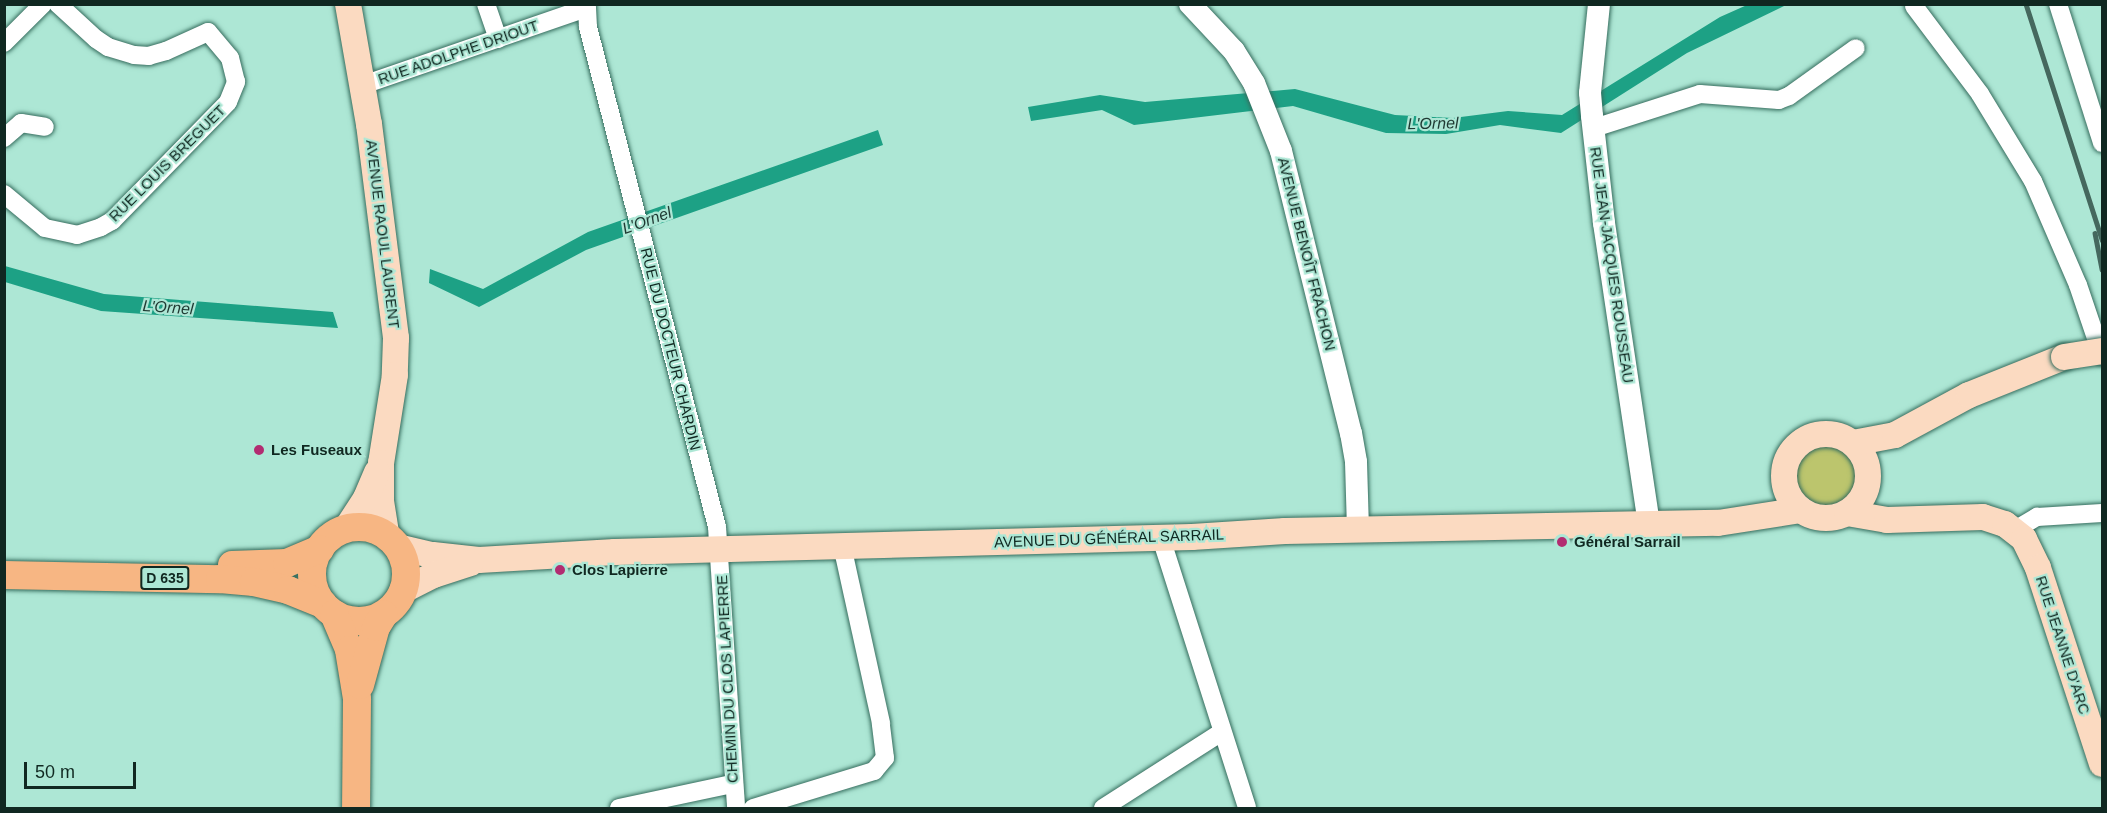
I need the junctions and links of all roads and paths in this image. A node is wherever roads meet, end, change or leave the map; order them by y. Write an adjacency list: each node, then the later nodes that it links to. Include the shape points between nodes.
1 (43, 4): 11 (street)
2 (58, 4): 18 (street, RUE LOUIS BREGUET, via 96,39 134,55 166,51 208,32 230,58 236,82 228,102 112,221 77,235 45,228)
3 (348, 4): 13 (main road, AVENUE RAOUL LAURENT)
4 (486, 4): 10 (street)
5 (1190, 4): 33 (street, AVENUE BENOÎT FRACHON, via 1234,51 1254,83 1281,151 1351,433)
6 (1599, 4): 14 (street, RUE JEAN-JACQUES ROUSSEAU, via 1590,93)
7 (2058, 4): 17 (street)
8 (588, 6): 10 (street, RUE ADOLPHE DRIOUT); 39 (street, RUE DU DOCTEUR CHARDIN, via 588,27)
9 (1914, 6): 20 (street, via 1980,94 2033,181 2078,285)
10 (498, 39): 13 (street, RUE ADOLPHE DRIOUT)
11 (4, 43)
12 (1856, 48): 14 (street, via 1779,100 1700,94)
13 (363, 85): 23 (main road, AVENUE RAOUL LAURENT, via 396,338 395,375)
14 (1593, 122): 31 (street, RUE JEAN-JACQUES ROUSSEAU, via 1604,223)
15 (45, 127): 16 (street, via 21,123)
16 (4, 138)
17 (2103, 143)
18 (4, 194)
19 (2103, 351): 21 (main road, bridge, via 2034,367 1969,395)
20 (2103, 356)
21 (1895, 435): 22 (main road); 24 (main road)
22 (1853, 443): 24 (main road, via 1860,451); 25 (main road, via 1835,435 1806,438 1785,462)
23 (381, 464): 32 (main road, AVENUE RAOUL LAURENT); 36 (main road, AVENUE RAOUL LAURENT, via 381,501)
24 (1867, 478): 27 (main road, via 1860,501); 29 (main road, via 1881,506)
25 (1783, 481): 26 (main road, via 1789,497); 30 (main road, via 1763,504)
26 (1801, 510): 27 (main road, via 1827,519); 30 (main road, AVENUE DU GÉNÉRAL SARRAIL)
27 (1847, 513): 29 (main road, via 1873,519)
28 (2103, 513): 34 (street, via 2037,517)
29 (1903, 518): 34 (main road, via 1983,517)
30 (1739, 520): 31 (main road, AVENUE DU GÉNÉRAL SARRAIL)
31 (1649, 525): 33 (main road, AVENUE DU GÉNÉRAL SARRAIL)
32 (346, 530): 36 (main road, via 367,528); 38 (main road, via 327,540)
33 (1358, 530): 35 (main road, AVENUE DU GÉNÉRAL SARRAIL)
34 (2015, 530): 48 (main road, RUE JEANNE D'ARC, via 2030,548 2038,568)
35 (1161, 538): 37 (main road, AVENUE DU GÉNÉRAL SARRAIL); 47 (street)
36 (392, 542): 41 (main road, AVENUE DU GÉNÉRAL SARRAIL, via 422,554); 43 (main road, via 405,568)
37 (842, 546): 39 (main road, AVENUE DU GÉNÉRAL SARRAIL); 53 (street, via 881,723 885,758 874,771)
38 (320, 549): 40 (main road, D 635, via 287,563 265,566); 44 (main road, via 312,577)
39 (720, 550): 41 (main road, AVENUE DU GÉNÉRAL SARRAIL); 49 (street, CHEMIN DU CLOS LAPIERRE)
40 (4, 560)
41 (479, 560): 43 (main road, AVENUE DU GÉNÉRAL SARRAIL)
42 (4, 575): 44 (main road, D 635, via 254,582 288,590)
43 (402, 591): 45 (main road)
44 (328, 609): 45 (main road, via 354,621); 46 (main road, via 349,650)
45 (384, 614): 46 (main road, via 368,651)
46 (357, 699): 50 (main road)
47 (1222, 732): 54 (street); 55 (street)
48 (2103, 764)
49 (732, 784): 51 (street); 52 (street, CHEMIN DU CLOS LAPIERRE)
50 (356, 808)
51 (619, 808)
52 (736, 808)
53 (753, 808)
54 (1103, 808)
55 (1247, 808)

